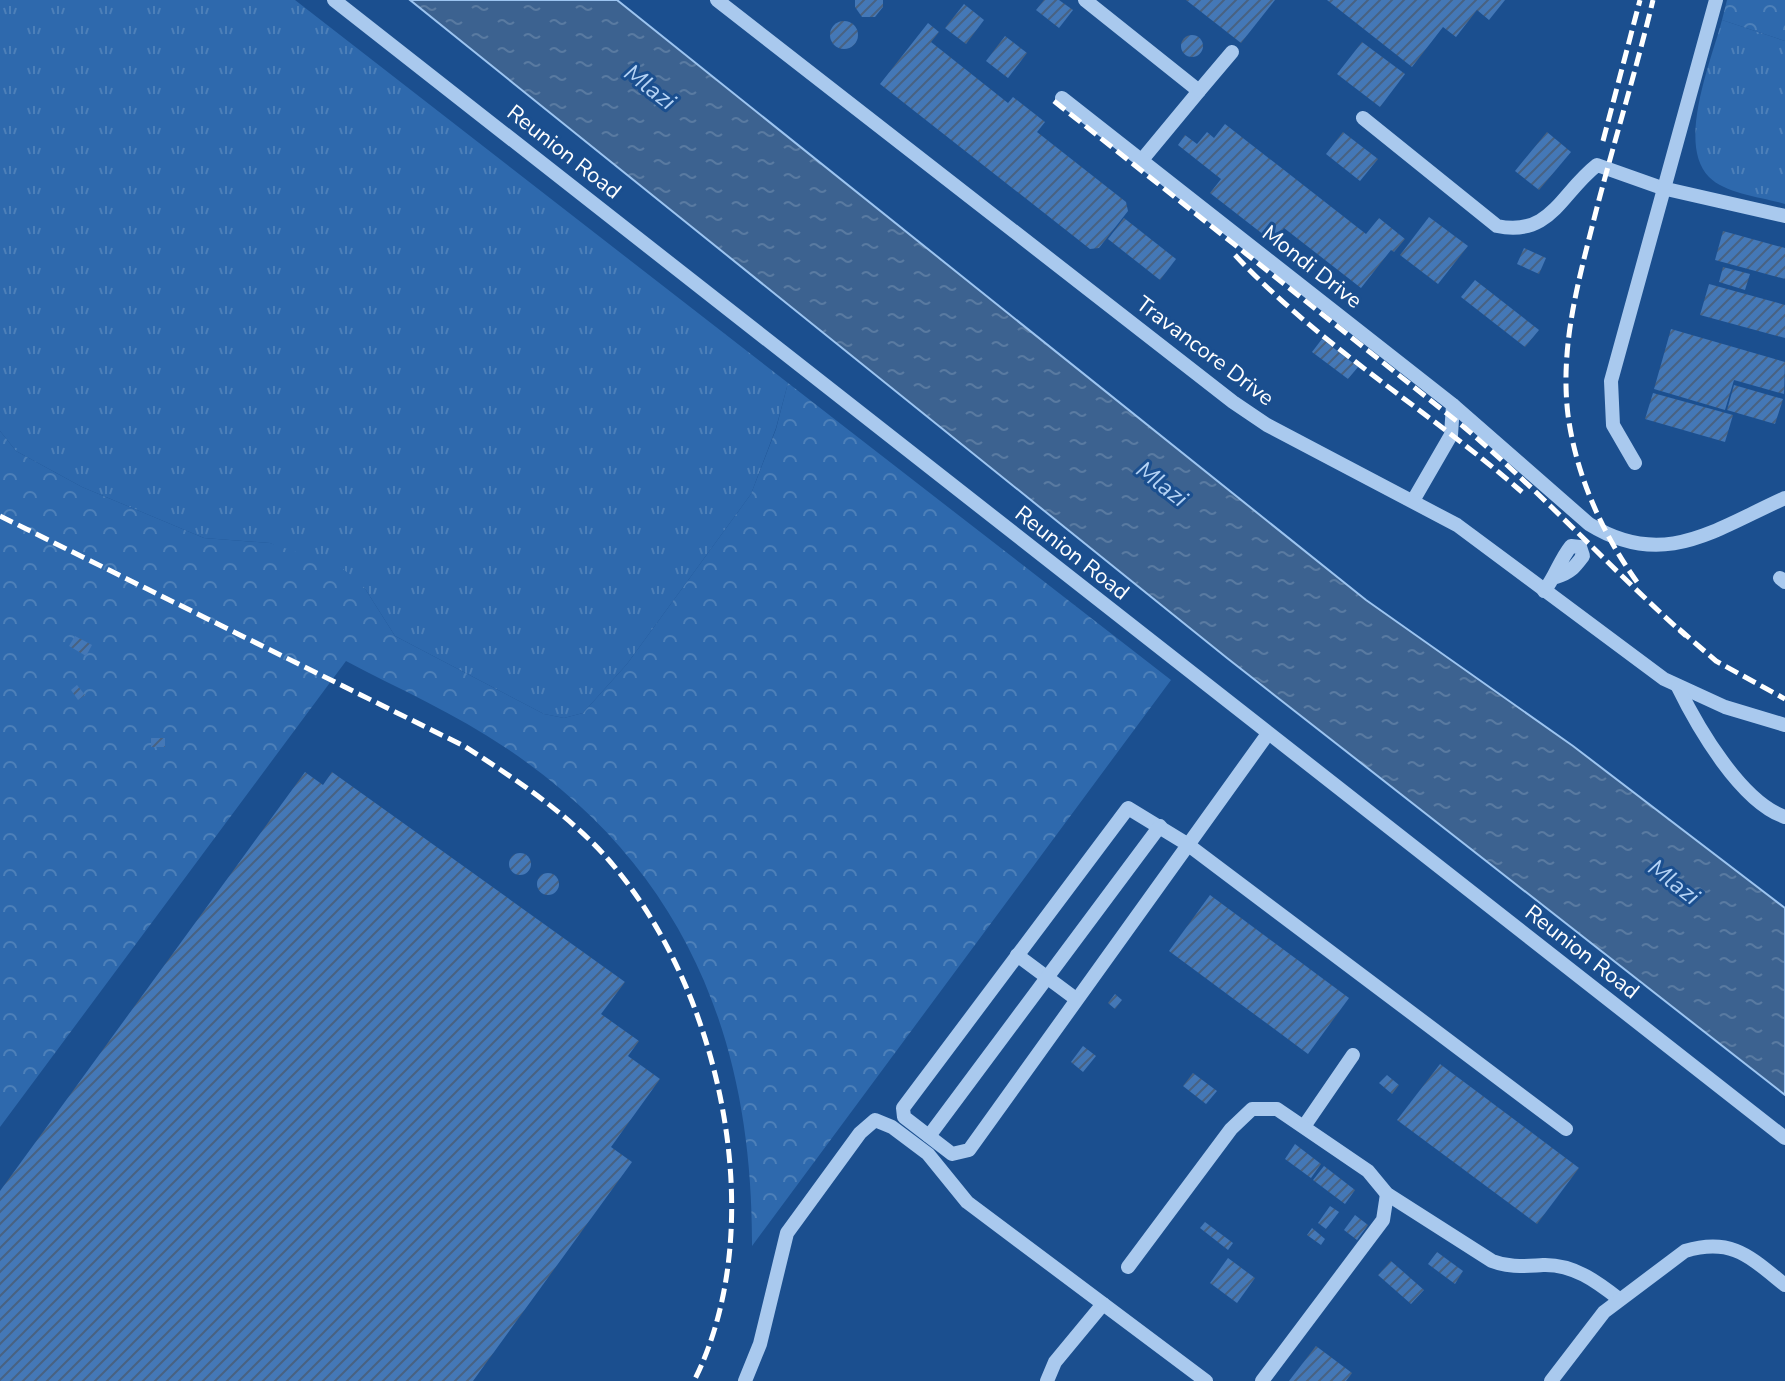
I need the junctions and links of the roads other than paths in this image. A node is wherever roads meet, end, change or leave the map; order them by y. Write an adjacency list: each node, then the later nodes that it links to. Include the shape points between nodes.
1 (334, 0): 20 (street, Reunion Road)
2 (717, 0): 15 (street, Travancore Drive, via 1233,402 1364,477)
3 (1085, 0): 6 (street)
4 (1716, 0): 10 (street)
5 (1232, 52): 6 (street)
6 (1199, 91): 9 (street)
7 (1062, 98): 9 (street, Mondi Drive)
8 (1363, 118): 10 (street, via 1497,226 1516,230 1536,225 1597,165)
9 (1141, 161): 12 (street, Mondi Drive)
10 (1662, 188): 11 (street); 13 (street, via 1611,381 1613,425)
11 (1785, 216)
12 (1453, 405): 15 (street, via 1451,435); 16 (street, Mondi Drive)
13 (1635, 463)
14 (1785, 498): 16 (street, Mondi Drive, via 1670,547 1644,547)
15 (1414, 499): 17 (street, Travancore Drive)
16 (1595, 528): 17 (street, via 1557,563 1556,577)
17 (1544, 591): 18 (street, Travancore Drive, via 1637,663)
18 (1678, 687): 19 (street, Travancore Drive); 21 (street, via 1725,763 1759,804)
19 (1785, 725)
20 (1267, 735): 23 (street); 31 (street, Reunion Road)
21 (1785, 817)
22 (1160, 826): 23 (street); 24 (street, via 1132,808 1122,813); 25 (street)
23 (1187, 844): 26 (street); 29 (street)
24 (1017, 955): 25 (street); 30 (street, via 903,1108 904,1117)
25 (1048, 978): 26 (street); 30 (street)
26 (1076, 999): 30 (street, via 969,1150 952,1154)
27 (1353, 1055): 28 (street)
28 (1305, 1125): 32 (street, via 1368,1171); 33 (street, via 1263,1106 1241,1116)
29 (1566, 1129)
30 (929, 1136)
31 (1785, 1138)
32 (1387, 1194): 35 (street, via 1492,1261 1508,1267 1574,1270); 37 (street, via 1383,1220)
33 (1128, 1267)
34 (1785, 1285): 35 (street, via 1748,1256 1716,1245 1685,1251)
35 (1619, 1299): 41 (street, via 1591,1326)
36 (1103, 1304): 38 (street, via 960,1196 928,1154 875,1120 787,1233 760,1344); 39 (street, via 1055,1362); 40 (street)
37 (1264, 1380)
38 (745, 1381)
39 (1047, 1381)
40 (1206, 1381)
41 (1551, 1381)

